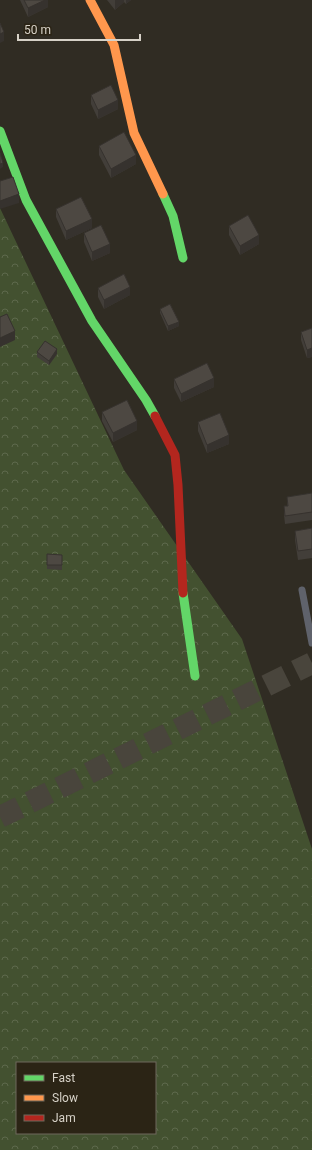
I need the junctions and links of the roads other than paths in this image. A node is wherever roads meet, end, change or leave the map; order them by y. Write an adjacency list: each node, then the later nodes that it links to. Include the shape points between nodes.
1 (90, 0): 3 (street, via 114,45 134,133 173,216)
2 (0, 132): 6 (street, via 26,200 92,320 146,400 175,455 182,584)
3 (183, 258)
4 (302, 590): 5 (lane)
5 (312, 643)
6 (195, 676)

